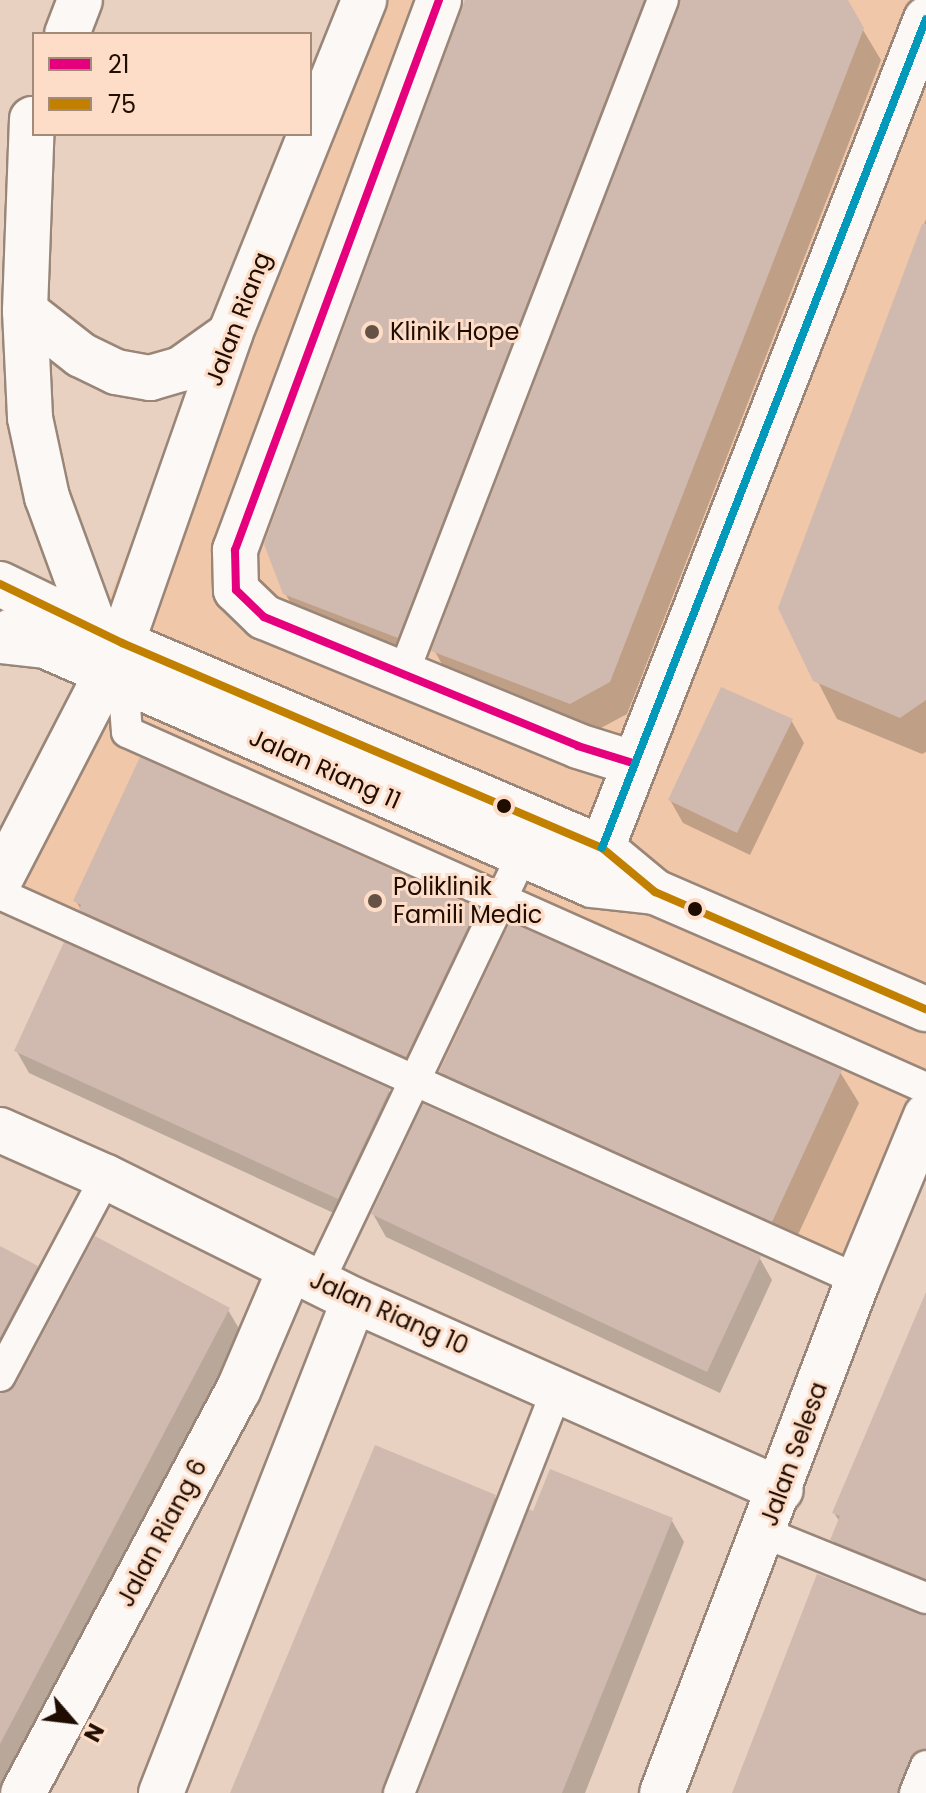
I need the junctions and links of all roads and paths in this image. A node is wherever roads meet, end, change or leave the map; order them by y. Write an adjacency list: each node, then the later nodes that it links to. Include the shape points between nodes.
1 (80, 0): 6 (street)
2 (364, 0): 8 (street, Jalan Riang)
3 (439, 0): 19 (street, via 232,570 236,590 264,617)
4 (663, 0): 19 (lane)
5 (926, 19): 20 (street)
6 (68, 32)
7 (32, 118): 11 (street)
8 (312, 130)
9 (32, 136): 12 (street)
10 (309, 136): 13 (street, Jalan Riang)
11 (0, 193)
12 (25, 311): 13 (street, via 81,355 116,372 150,378 181,369); 18 (street, via 30,418 47,497 92,620)
13 (230, 334): 18 (street, Jalan Riang)
14 (0, 584): 18 (street, Jalan Riang 11)
15 (0, 627): 17 (street, Jalan Riang 11)
16 (0, 641): 17 (street)
17 (45, 646): 18 (street, Jalan Riang 11)
18 (114, 658): 21 (street, Jalan Riang 11); 22 (street, Jalan Riang 11); 23 (street, Jalan Riang); 26 (lane, via 127,732)
19 (403, 674): 20 (street)
20 (633, 763): 21 (street)
21 (602, 848): 24 (street, Jalan Riang 11)
22 (522, 855): 24 (street, Jalan Riang 11, via 592,885); 26 (lane)
23 (0, 880)
24 (655, 892): 27 (street, Jalan Riang 11)
25 (0, 894): 28 (lane)
26 (501, 903): 28 (lane); 29 (lane)
27 (926, 1009)
28 (415, 1082): 33 (lane); 34 (lane)
29 (926, 1088)
30 (926, 1116): 33 (street, Jalan Selesa)
31 (0, 1130): 32 (street, Jalan Riang 10)
32 (106, 1177): 34 (street, Jalan Riang 10); 35 (lane)
33 (858, 1280): 37 (street, Jalan Selesa)
34 (321, 1283): 36 (street, Jalan Riang 10); 41 (street, Jalan Riang 6, via 238,1391); 42 (street)
35 (0, 1376)
36 (558, 1387): 37 (street, Jalan Riang 10); 43 (lane)
37 (781, 1490): 38 (street, Jalan Selesa)
38 (765, 1533): 39 (lane); 44 (street, Jalan Selesa)
39 (926, 1598)
40 (926, 1766): 45 (lane)
41 (23, 1793)
42 (161, 1793)
43 (399, 1793)
44 (662, 1793)
45 (915, 1793)

